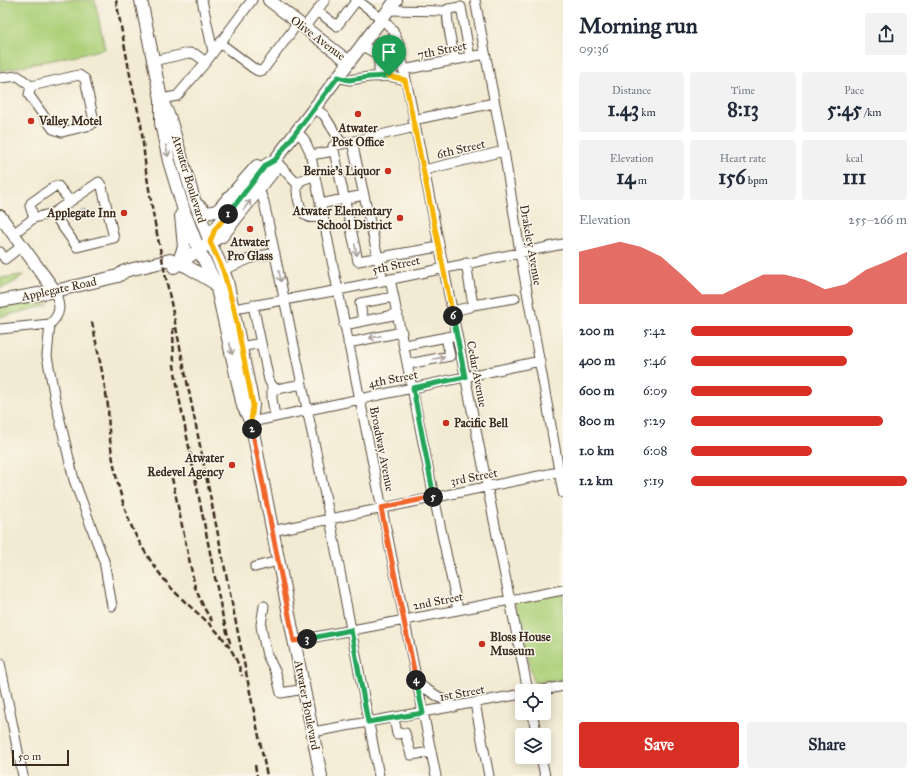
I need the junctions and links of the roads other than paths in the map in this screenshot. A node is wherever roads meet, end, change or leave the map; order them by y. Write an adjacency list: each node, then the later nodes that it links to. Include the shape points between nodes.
1 (141, 0): 21 (main road, Atwater Boulevard)
2 (202, 0): 15 (street)
3 (252, 0): 13 (street)
4 (269, 0): 12 (main road, Olive Avenue)
5 (325, 0): 9 (street)
6 (396, 0): 11 (main road)
7 (475, 2): 8 (street); 18 (street, Drakeley Avenue)
8 (461, 7): 10 (street, via 448,8); 19 (street)
9 (317, 11): 11 (street, Cedar Avenue, via 337,26 357,0); 12 (street)
10 (447, 11): 11 (street); 20 (street)
11 (385, 15): 14 (main road); 17 (street, Cedar Avenue, via 393,30)
12 (301, 25): 13 (street, via 263,70 253,68); 23 (main road, Olive Avenue)
13 (220, 43): 15 (street)
14 (362, 45): 16 (street); 23 (main road)
15 (213, 52): 22 (street)
16 (379, 54): 17 (street); 25 (street)
17 (400, 54): 24 (street, Cedar Avenue)
18 (485, 54): 19 (street, 7th Street); 31 (street, Drakeley Avenue)
19 (470, 57): 20 (street, 7th Street)
20 (455, 60): 24 (street, 7th Street)
21 (153, 61): 22 (street, via 189,53); 30 (main road, Atwater Boulevard)
22 (206, 62): 30 (street, via 177,96)
23 (349, 62): 26 (main road)
24 (403, 70): 28 (street, Cedar Avenue)
25 (379, 76): 26 (street, via 349,80); 28 (street)
26 (338, 77): 32 (main road)
27 (0, 78): 29 (street, via 18,76)
28 (405, 80): 33 (street, Cedar Avenue)
29 (31, 86): 29 (street, via 79,75 85,79 94,121 91,125 62,132 53,129 29,95)
30 (161, 99): 44 (main road, Atwater Boulevard, one-way to 44, via 161,123); 48 (main road, Atwater Boulevard, via 170,119)
31 (494, 103): 33 (street); 37 (street, Drakeley Avenue)
32 (314, 108): 34 (main road); 36 (street, via 324,115)
33 (414, 124): 35 (street); 40 (street, Cedar Avenue)
34 (296, 131): 38 (street, Broadway Avenue, via 304,139); 39 (main road)
35 (352, 142): 36 (street); 45 (street)
36 (337, 147): 38 (street); 46 (street)
37 (504, 151): 40 (street, 6th Street); 60 (street, Drakeley Avenue)
38 (311, 155): 41 (street, Broadway Avenue)
39 (270, 162): 42 (street); 43 (main road, Applegate Road, via 274,170); 48 (main road, via 260,163 216,211 207,213); 55 (main road, via 215,229)
40 (424, 170): 58 (street, Cedar Avenue)
41 (315, 176): 42 (street, via 303,180); 49 (street, Broadway Avenue)
42 (298, 185): 51 (street, via 302,212 310,218)
43 (259, 189): 55 (main road, Applegate Road, one-way to 43, via 222,236); 61 (street)
44 (179, 195): 59 (main road, Atwater Boulevard); 64 (main road, via 184,247)
45 (364, 195): 46 (street); 63 (street)
46 (345, 199): 49 (street); 63 (street, one-way to 63, via 358,261)
47 (70, 201): 50 (street); 50 (street, via 99,182 114,238 77,247); 52 (street, via 58,186 55,186 30,203)
48 (195, 203): 55 (main road, Atwater Boulevard)
49 (320, 204): 51 (street, Broadway Avenue)
50 (54, 212): 52 (street)
51 (322, 216): 70 (street, Broadway Avenue)
52 (34, 218): 54 (street)
53 (1, 219): 54 (main road)
54 (13, 234): 57 (main road)
55 (210, 242): 59 (main road, Applegate Road); 67 (main road, Atwater Boulevard)
56 (563, 244): 60 (street, 5th Street)
57 (22, 246): 62 (street); 71 (main road)
58 (439, 247): 63 (street); 66 (street, Cedar Avenue)
59 (199, 250): 64 (main road, Applegate Road); 69 (main road, Atwater Boulevard)
60 (520, 252): 65 (street, 5th Street); 92 (street, Drakeley Avenue)
61 (275, 253): 67 (street, via 254,257); 74 (street, one-way to 74)
62 (2, 258)
63 (378, 258): 68 (street)
64 (178, 263): 69 (main road); 71 (main road, Applegate Road, via 172,268 128,278 118,276)
65 (466, 263): 66 (street, 5th Street); 76 (street)
66 (444, 268): 68 (street, 5th Street); 79 (street, Cedar Avenue)
67 (223, 270): 78 (main road, Atwater Boulevard)
68 (387, 279): 70 (street, 5th Street); 72 (street)
69 (216, 284): 101 (main road, Atwater Boulevard, one-way to 101, via 243,406)
70 (337, 290): 74 (street, 5th Street); 83 (street, Broadway Avenue)
71 (55, 291): 75 (main road, Applegate Road); 82 (street, via 59,312)
72 (394, 297): 80 (street); 81 (street, via 360,303)
73 (515, 298): 76 (street)
74 (285, 299): 77 (street, 5th Street); 95 (street)
75 (0, 301)
76 (473, 304): 79 (street)
77 (253, 305): 78 (street, 5th Street); 88 (street)
78 (234, 309): 91 (main road, Atwater Boulevard)
79 (452, 311): 86 (street, Cedar Avenue)
80 (398, 314): 81 (street); 85 (street)
81 (363, 321): 83 (street)
82 (50, 324): 84 (street); 113 (street, via 47,356 55,399 74,480 104,561)
83 (344, 325): 89 (street, Broadway Avenue)
84 (0, 329)
85 (402, 332): 89 (street, one-way to 89); 90 (street)
86 (457, 335): 87 (street); 94 (street, Cedar Avenue)
87 (446, 337): 90 (street); 93 (street, one-way to 87, via 450,356)
88 (261, 343): 91 (street); 96 (street)
89 (348, 343): 98 (street, Broadway Avenue)
90 (404, 345): 93 (street)
91 (241, 347): 101 (main road, Atwater Boulevard, via 253,405)
92 (540, 361): 94 (street, 4th Street); 102 (street, Drakeley Avenue)
93 (408, 364): 97 (street)
94 (465, 377): 97 (street, 4th Street); 103 (street, Cedar Avenue)
95 (302, 384): 96 (street, via 277,389); 99 (street)
96 (272, 386): 100 (street)
97 (413, 388): 98 (street, 4th Street); 105 (street)
98 (359, 398): 99 (street, 4th Street); 106 (street, Broadway Avenue)
99 (307, 409): 100 (street, 4th Street); 107 (street)
100 (275, 416): 101 (street, 4th Street)
101 (251, 422): 108 (main road, Atwater Boulevard)
102 (561, 472): 103 (street, 3rd Street); 104 (street, Drakeley Avenue)
103 (487, 486): 105 (street, 3rd Street); 112 (street, Cedar Avenue)
104 (563, 493)
105 (434, 497): 106 (street, 3rd Street); 115 (street)
106 (381, 508): 107 (street, 3rd Street); 116 (street, Broadway Avenue)
107 (330, 519): 108 (street, 3rd Street); 117 (street)
108 (272, 531): 109 (main road, Atwater Boulevard)
109 (278, 561): 110 (street); 118 (main road, Atwater Boulevard)
110 (255, 567)
111 (563, 590): 112 (street, 2nd Street)
112 (509, 599): 115 (street, 2nd Street); 121 (street, Cedar Avenue)
113 (112, 606)
114 (264, 606): 124 (street, via 262,632 267,655 276,673 281,693)
115 (458, 609): 116 (street, 2nd Street)
116 (404, 620): 117 (street, 2nd Street); 120 (street, Broadway Avenue)
117 (351, 630): 118 (street, 2nd Street); 130 (street)
118 (294, 641): 124 (main road, Atwater Boulevard)
119 (0, 663): 134 (street)
120 (416, 682): 127 (street); 128 (street, Broadway Avenue)
121 (527, 684)
122 (563, 686): 123 (street)
123 (551, 688)
124 (304, 689): 131 (main road, Atwater Boulevard)
125 (515, 695): 126 (street, 1st Street)
126 (475, 703): 127 (street, 1st Street); 138 (street)
127 (456, 706): 128 (street, 1st Street)
128 (423, 713): 129 (street, 1st Street); 132 (street, Broadway Avenue)
129 (394, 718): 130 (street, 1st Street); 132 (street, via 397,734 405,733 411,755)
130 (368, 722): 131 (street, 1st Street); 136 (street)
131 (313, 732): 135 (main road, Atwater Boulevard)
132 (431, 752): 137 (street, Broadway Avenue)
133 (542, 764): 139 (street)
134 (23, 776)
135 (321, 776)
136 (379, 776)
137 (436, 776)
138 (489, 776)
139 (545, 776)

